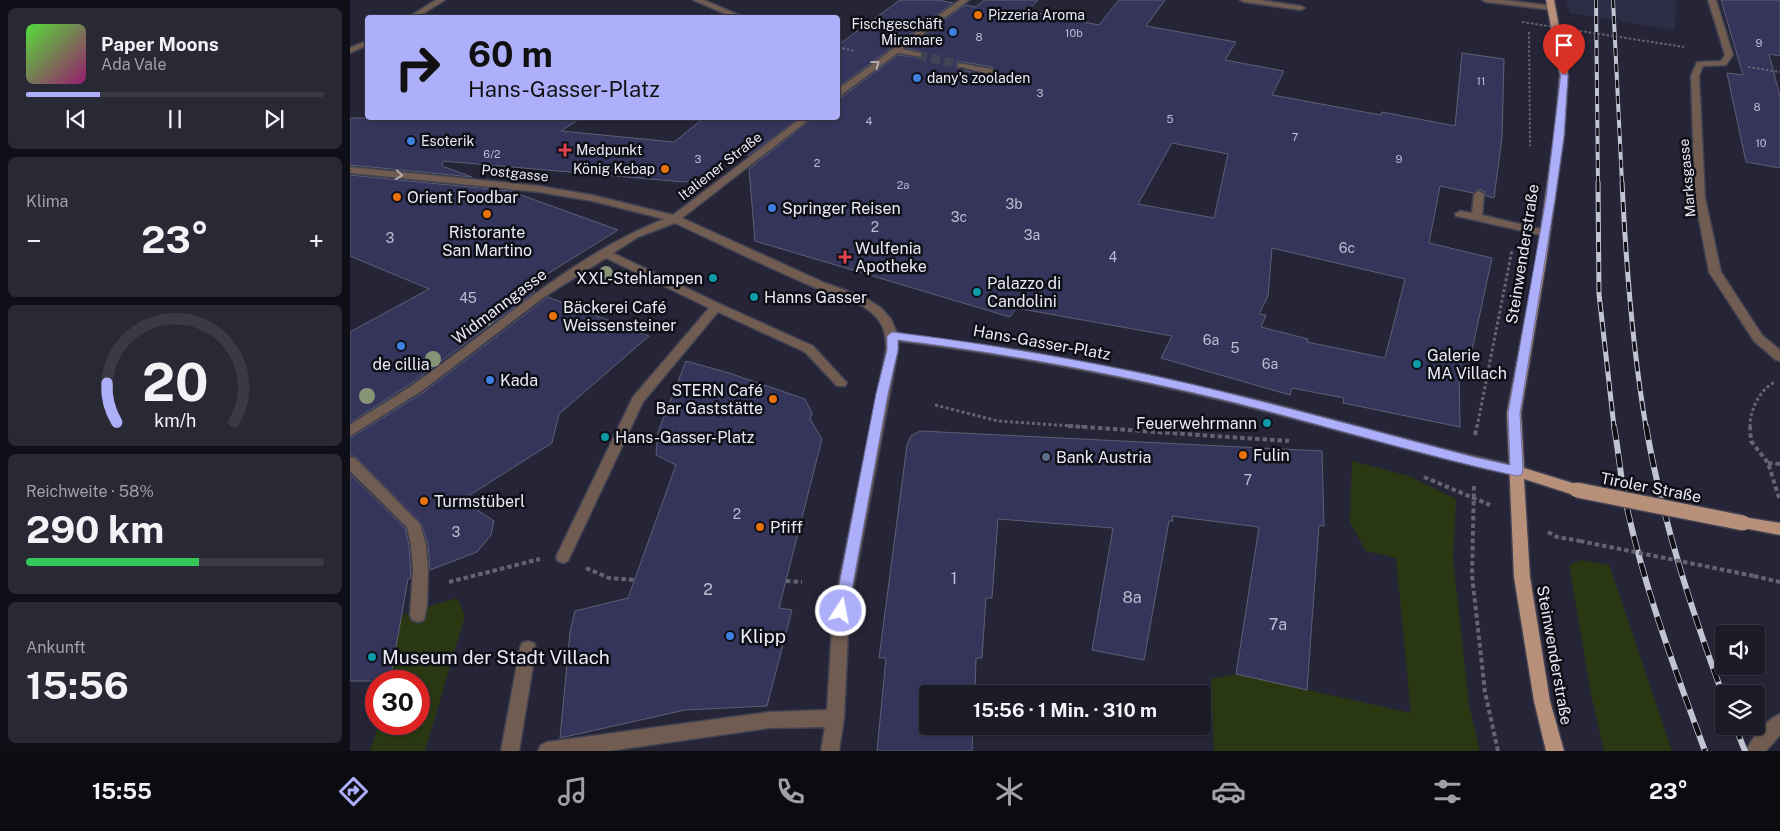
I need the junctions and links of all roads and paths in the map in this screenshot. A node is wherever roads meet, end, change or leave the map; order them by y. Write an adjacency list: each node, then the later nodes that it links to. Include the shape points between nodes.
1 (441, 0): 9 (street)
2 (697, 0): 10 (street)
3 (965, 0): 14 (street)
4 (1244, 0): 8 (street)
5 (1486, 0): 7 (street)
6 (1712, 0): 30 (street, Marksgasse, via 1729,55 1723,62 1700,64 1695,76 1700,198 1715,272 1758,338)
7 (1551, 4): 26 (main road, Steinwenderstraße, via 1564,75)
8 (1301, 8)
9 (415, 15)
10 (734, 15)
11 (1522, 22): 13 (path, bridge)
12 (365, 44): 15 (street)
13 (1684, 47)
14 (895, 50): 16 (street); 19 (street, one-way to 14)
15 (350, 51)
16 (918, 55)
17 (961, 65): 18 (street)
18 (992, 72)
19 (840, 91)
20 (803, 120): 25 (street, Italiener Straße)
21 (350, 170): 25 (street, Postgasse, one-way to 25, via 539,189 592,198)
22 (1479, 194): 24 (street)
23 (1460, 214): 24 (street)
24 (1477, 217): 26 (street)
25 (675, 219): 27 (street, Widmanngasse, via 634,235); 29 (street, via 821,286 860,300 887,322)
26 (1545, 233): 39 (main road, Steinwenderstraße, via 1514,413)
27 (605, 253): 28 (street); 34 (street, Widmanngasse, via 540,294 419,387)
28 (716, 307): 32 (street, via 809,349); 44 (street, via 638,400)
29 (892, 336): 39 (street, Hans-Gasser-Platz, via 1090,367 1231,398); 52 (street, via 892,350 841,611)
30 (1780, 357)
31 (1780, 380): 37 (path, via 1766,387 1750,415 1751,441)
32 (841, 383)
33 (935, 405): 35 (path, via 998,421)
34 (350, 431)
35 (1296, 441)
36 (350, 462): 49 (street, via 413,524 417,534)
37 (1768, 463): 38 (path); 41 (path)
38 (1780, 464)
39 (1517, 471): 42 (main road, Tiroler Straße, bridge, via 1577,490); 58 (main road, Steinwenderstraße, via 1522,577 1542,701)
40 (1419, 475): 57 (path, via 1474,497 1472,575 1485,692)
41 (1780, 501)
42 (1780, 529)
43 (1557, 537): 48 (path, bridge)
44 (563, 557)
45 (528, 560): 49 (path)
46 (786, 581): 47 (path)
47 (802, 582)
48 (1780, 582)
49 (421, 590): 50 (street)
50 (418, 615)
51 (528, 648): 54 (street)
52 (835, 718): 55 (street, via 769,720); 56 (street)
53 (1780, 722): 59 (street)
54 (510, 751)
55 (547, 751)
56 (830, 751)
57 (1498, 751)
58 (1555, 751)
59 (1755, 751)

